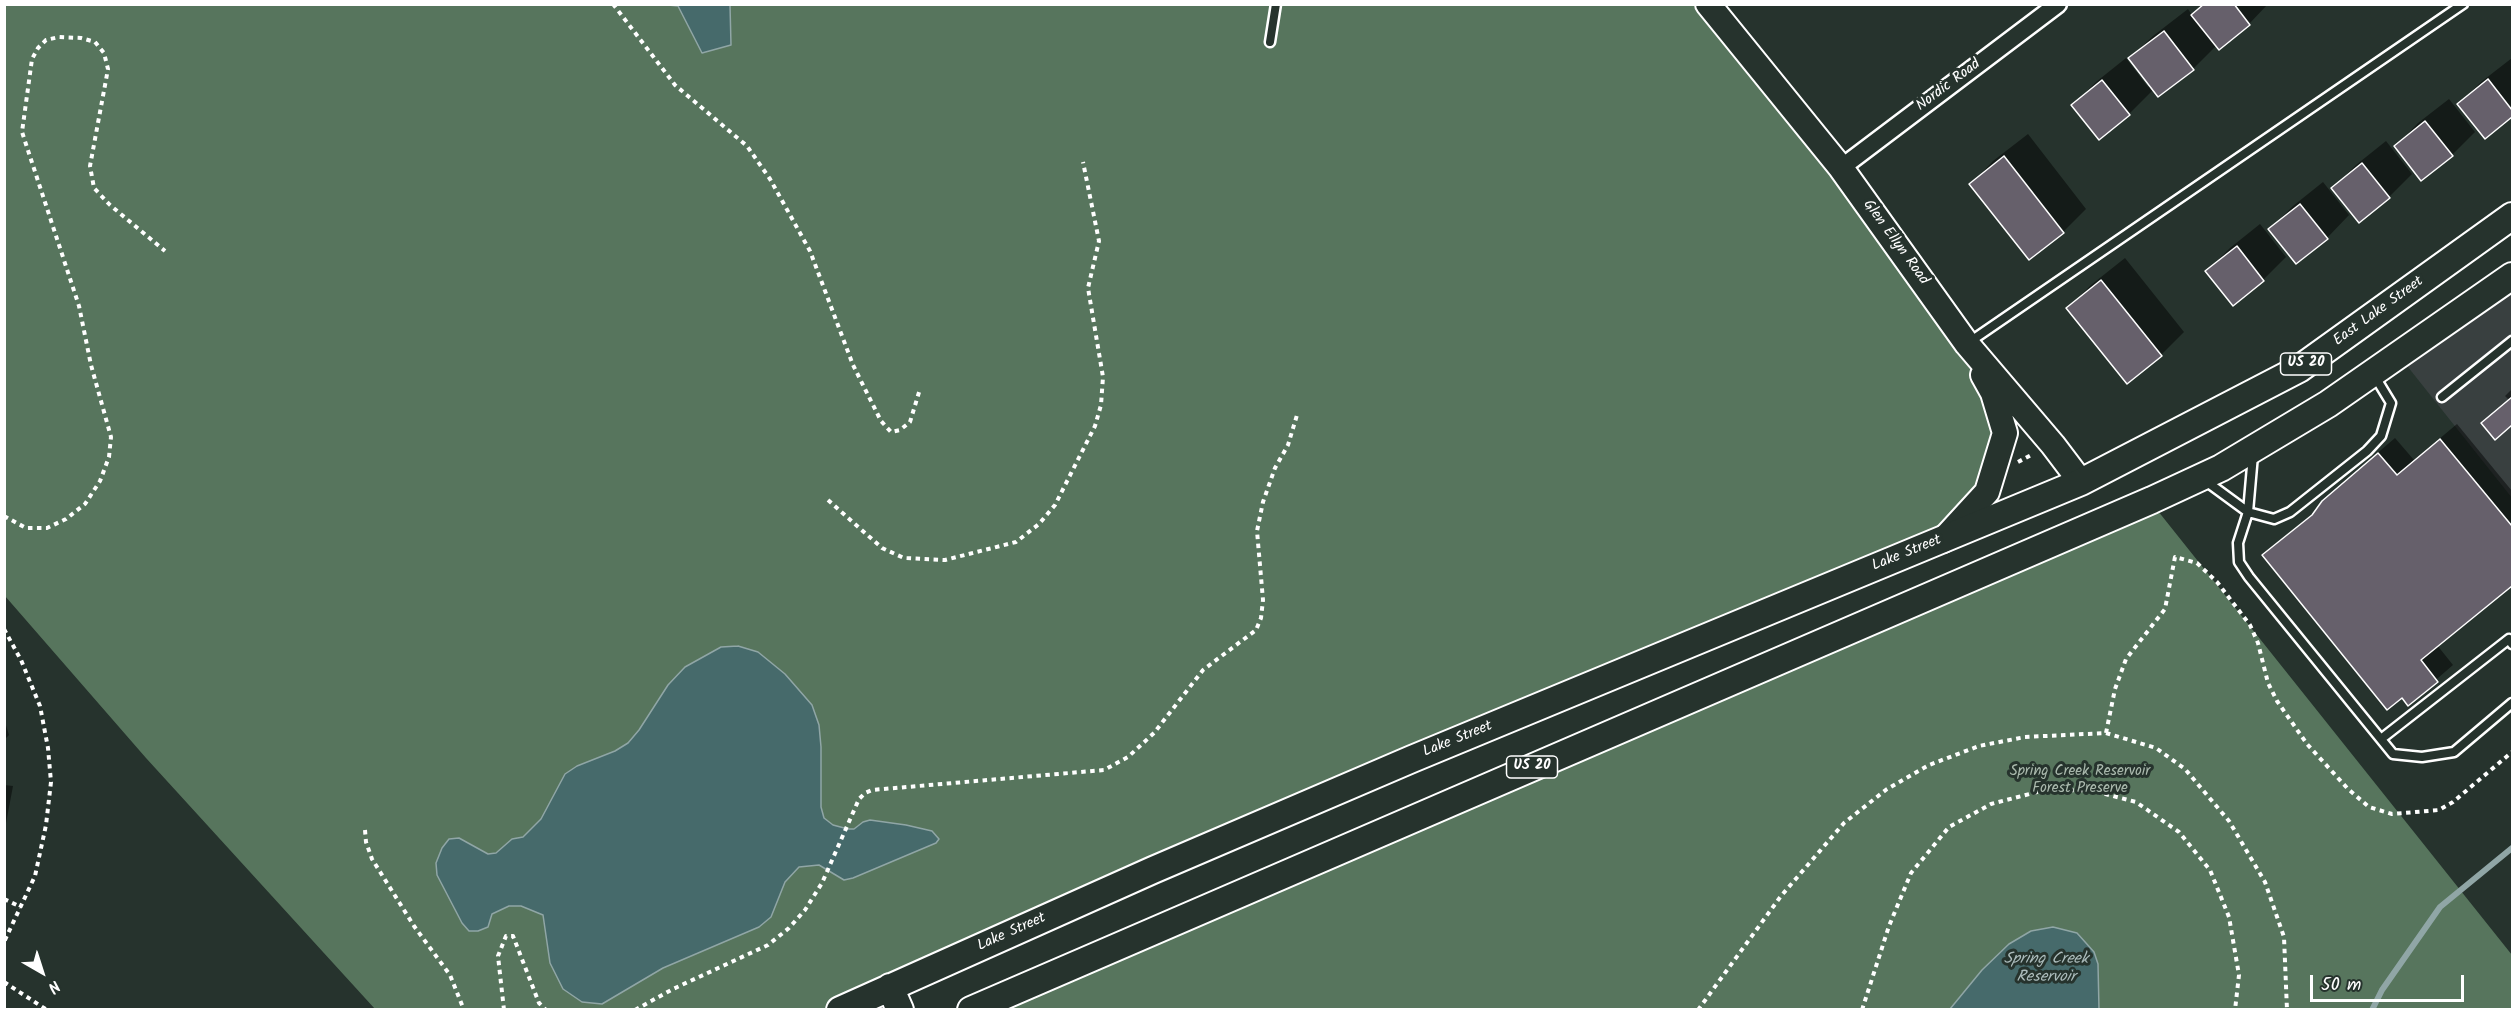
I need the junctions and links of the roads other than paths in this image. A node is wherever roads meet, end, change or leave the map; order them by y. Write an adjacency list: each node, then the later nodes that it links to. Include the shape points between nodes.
1 (1276, 4): 5 (lane)
2 (1708, 4): 6 (street, Glen Ellyn Road)
3 (2058, 4): 6 (street, Nordic Road)
4 (2463, 4): 10 (lane)
5 (1270, 42)
6 (1841, 168): 10 (street, Glen Ellyn Road)
7 (2512, 216): 15 (main road, East Lake Street / US 20, via 2299,369)
8 (2512, 276): 11 (main road, US 20)
9 (2512, 341): 12 (lane)
10 (1967, 344): 15 (street, Glen Ellyn Road); 18 (street, via 1993,393 2005,432 1987,492)
11 (2373, 373): 13 (main road, US 20); 16 (lane, via 2391,403 2381,436 2290,512 2274,519)
12 (2442, 398)
13 (2254, 449): 14 (main road, US 20); 16 (lane)
14 (2200, 478): 16 (lane); 17 (main road, US 20)
15 (2081, 482): 17 (main road); 18 (main road, Lake Street / US 20)
16 (2248, 512): 21 (lane, via 2238,543 2239,562)
17 (2092, 525): 24 (main road, US 20)
18 (1942, 540): 22 (main road, Lake Street / US 20, via 1412,759)
19 (2512, 644): 21 (lane, via 2508,639)
20 (2512, 703): 21 (lane, via 2454,752 2422,757 2393,754)
21 (2381, 739)
22 (895, 998): 23 (main road, Lake Street / US 20)
23 (840, 1010)
24 (971, 1010)

